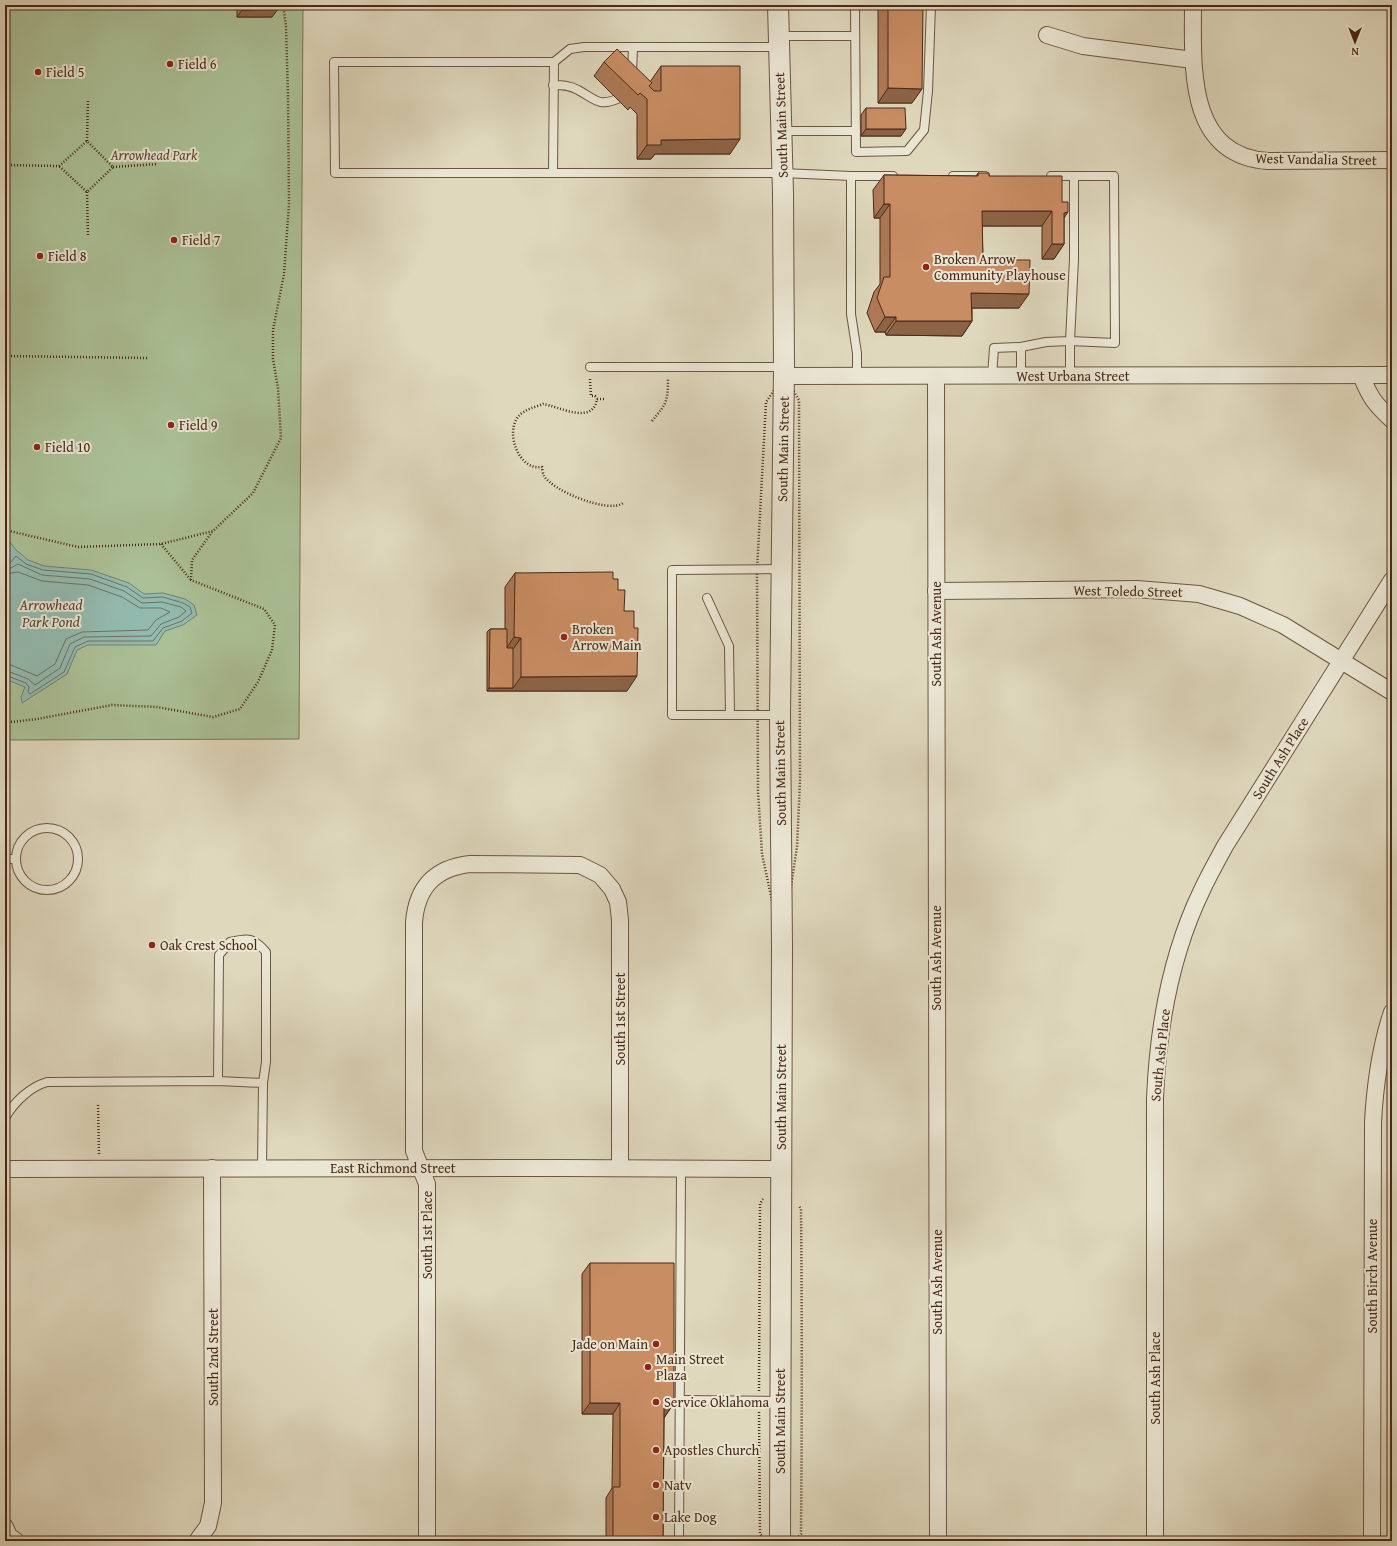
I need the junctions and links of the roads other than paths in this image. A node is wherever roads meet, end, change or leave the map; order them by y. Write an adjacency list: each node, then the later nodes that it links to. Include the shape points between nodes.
1 (778, 5): 7 (street, South Main Street)
2 (855, 5): 6 (lane)
3 (932, 5): 15 (lane, via 924,130 907,151 885,152 856,152)
4 (1193, 5): 9 (street)
5 (1047, 34): 9 (street, via 1083,46)
6 (856, 36): 7 (lane); 15 (lane)
7 (779, 42): 8 (lane); 14 (street, South Main Street)
8 (633, 47): 10 (lane, via 570,49); 11 (lane)
9 (1193, 60): 16 (street, West Vandalia Street, via 1204,118 1220,143 1238,155 1253,160)
10 (554, 62): 12 (lane); 18 (lane, via 334,62 335,173)
11 (632, 80)
12 (553, 85): 13 (lane, via 564,85 578,90 597,102); 18 (lane)
13 (622, 97)
14 (781, 131): 15 (lane); 17 (street, South Main Street)
15 (856, 131)
16 (1392, 160)
17 (782, 172): 18 (lane); 19 (lane); 28 (street, South Main Street)
18 (553, 173)
19 (851, 176): 20 (lane); 31 (lane, via 851,314 857,353)
20 (898, 176)
21 (946, 176): 22 (lane)
22 (994, 176)
23 (1042, 176): 24 (lane)
24 (1074, 176): 25 (lane, via 1074,259); 25 (lane, via 1114,176 1115,343)
25 (1070, 341): 26 (lane); 35 (lane)
26 (1022, 347): 33 (lane, via 994,348); 34 (lane)
27 (590, 367): 28 (lane, via 668,367)
28 (784, 372): 31 (street, West Urbana Street); 37 (street, South Main Street)
29 (1361, 375): 30 (street, West Urbana Street); 35 (street, West Urbana Street); 36 (street, via 1374,403)
30 (1392, 375)
31 (857, 376): 32 (street, West Urbana Street)
32 (936, 376): 33 (street, West Urbana Street); 39 (street, South Ash Avenue)
33 (992, 376): 34 (street, West Urbana Street)
34 (1021, 376): 35 (street, West Urbana Street)
35 (1070, 376)
36 (1392, 420)
37 (782, 569): 43 (lane, via 672,570 672,715); 44 (street, South Main Street)
38 (1392, 580): 41 (street, South Ash Place)
39 (936, 591): 41 (street, West Toledo Street, via 1137,589 1199,594 1260,614); 67 (street, South Ash Avenue)
40 (707, 598): 43 (lane, via 730,646)
41 (1342, 660): 42 (street, West Toledo Street); 68 (street, South Ash Place, via 1225,846 1201,891 1171,977 1161,1025 1155,1098)
42 (1392, 692)
43 (730, 715): 44 (lane)
44 (780, 715): 58 (street, South Main Street)
45 (5, 859): 46 (lane)
46 (16, 859): 46 (lane, via 18,871 25,881 35,888 47,890 60,888 70,881 77,871 79,859 77,847 70,836 47,827 35,830 24,837 18,847)
47 (443, 870): 54 (street, South 1st Place, via 428,882 418,898 414,922 414,1151); 55 (street, South 1st Street, via 470,864 580,865 600,876 612,890 618,902 620,920)
48 (1392, 1012): 69 (street, South Birch Avenue, via 1380,1054 1373,1122)
49 (218, 1081): 50 (lane); 50 (lane, via 219,955 230,942 248,939 257,942 266,952 266,1062); 51 (lane, via 48,1082 28,1091)
50 (263, 1083): 53 (lane)
51 (5, 1118)
52 (212, 1168): 53 (street, East Richmond Street); 57 (street, East Richmond Street); 63 (street, South 2nd Street, via 213,1504 208,1526)
53 (262, 1168): 54 (street, East Richmond Street)
54 (421, 1168): 55 (street, East Richmond Street); 64 (street, South 1st Place, via 426,1184)
55 (620, 1168): 56 (street, East Richmond Street)
56 (681, 1168): 58 (street, East Richmond Street); 59 (lane)
57 (5, 1169)
58 (781, 1169): 60 (street, South Main Street)
59 (679, 1400): 60 (lane); 65 (lane)
60 (780, 1401): 66 (street, South Main Street)
61 (5, 1527): 62 (street, via 9,1536)
62 (16, 1541)
63 (197, 1541)
64 (427, 1541)
65 (679, 1541)
66 (780, 1541)
67 (938, 1541)
68 (1155, 1541)
69 (1372, 1541)

